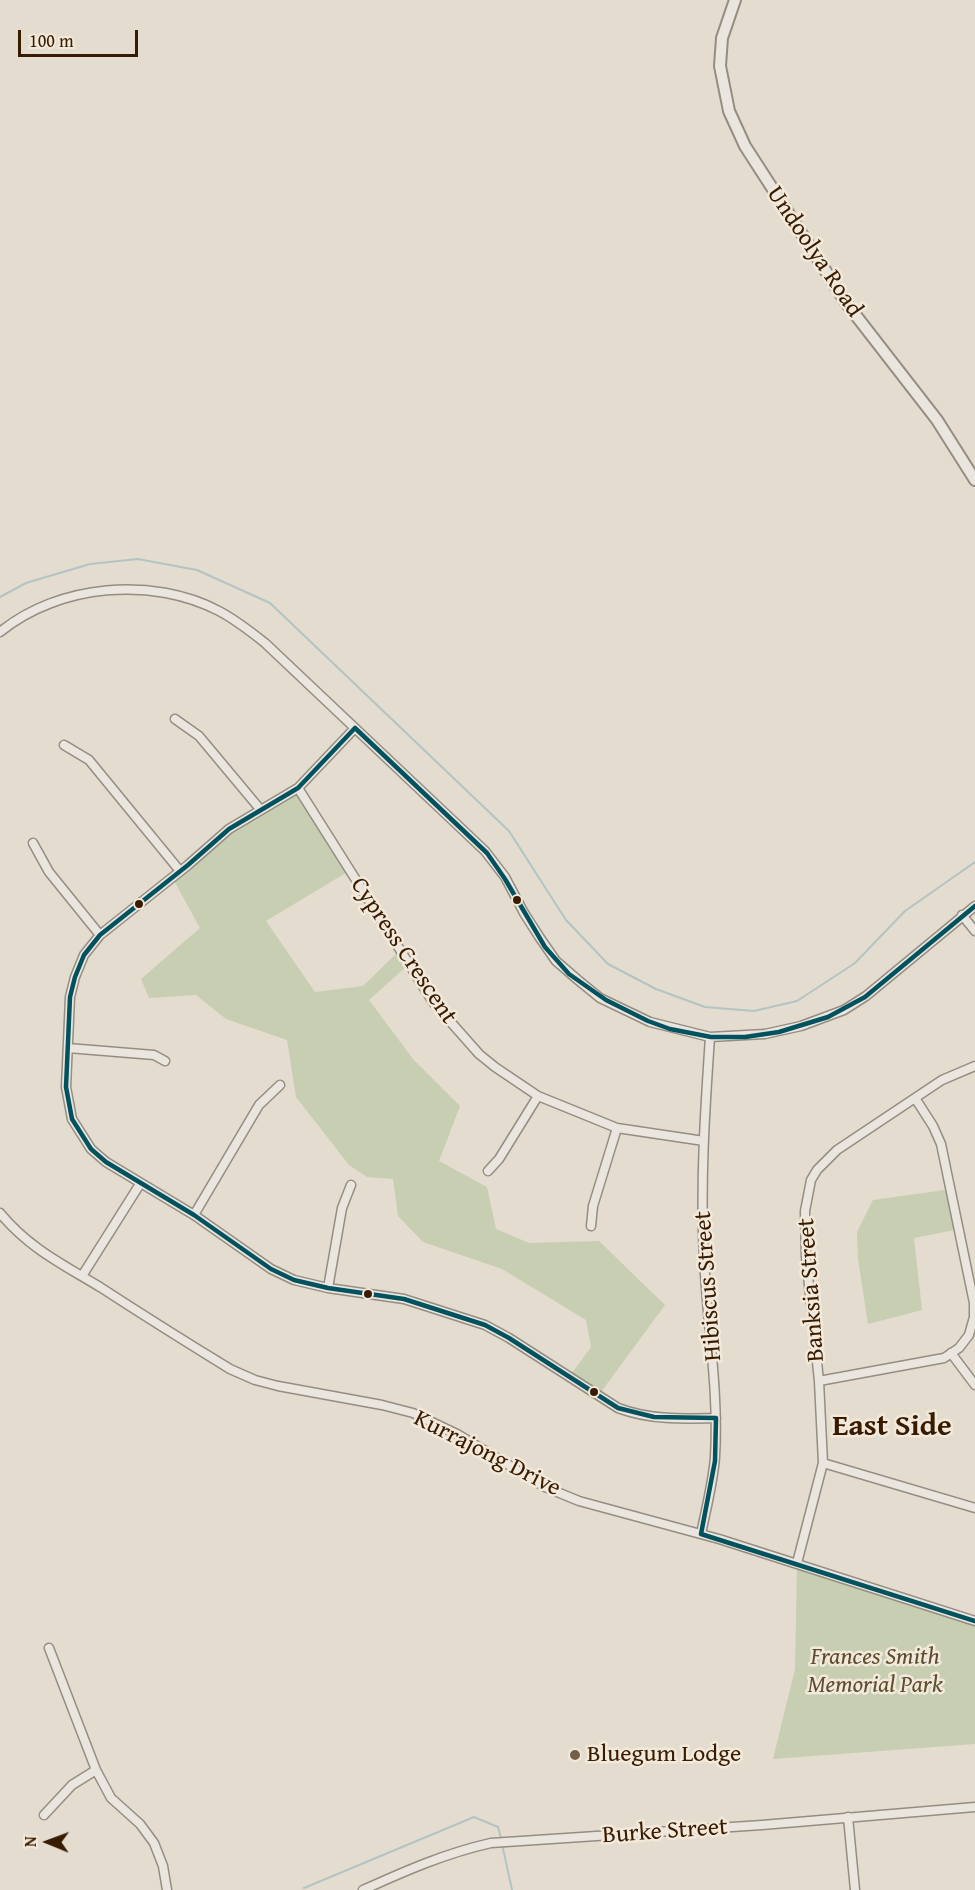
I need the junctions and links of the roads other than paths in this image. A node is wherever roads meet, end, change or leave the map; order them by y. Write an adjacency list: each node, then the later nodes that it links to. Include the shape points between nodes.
1 (735, 0): 2 (street, Undoolya Road, via 722,38 720,66 729,111 744,146 847,304 937,420)
2 (975, 480)
3 (0, 632): 5 (street, via 32,612 94,593 133,589 183,597 242,625)
4 (176, 719): 8 (street, via 199,736)
5 (355, 728): 7 (street); 15 (street, via 485,851 556,961 600,998 650,1022)
6 (64, 745): 10 (street, via 89,760)
7 (298, 788): 8 (street); 20 (street, Cypress Crescent, via 433,1002 479,1054)
8 (260, 809): 10 (street, via 229,829)
9 (33, 843): 14 (street, via 50,872)
10 (180, 871): 14 (street)
11 (975, 906): 12 (street)
12 (962, 915): 13 (street); 15 (street, via 844,1010 765,1034)
13 (975, 931)
14 (100, 935): 16 (street, via 84,955 75,977 70,997)
15 (710, 1037): 23 (street, Hibiscus Street)
16 (68, 1048): 17 (street, via 154,1055); 25 (street, via 66,1088 72,1119 91,1149)
17 (165, 1061)
18 (975, 1066): 21 (street, Banksia Street, via 942,1080)
19 (280, 1085): 28 (street, via 259,1105)
20 (538, 1096): 22 (street, Cypress Crescent); 24 (street, via 499,1160)
21 (915, 1098): 32 (street, via 941,1144 974,1303 969,1335); 33 (street, Banksia Street, via 837,1150 812,1180 805,1211 806,1257)
22 (617, 1128): 23 (street, Cypress Crescent); 29 (street, via 593,1206)
23 (704, 1140): 35 (street, Hibiscus Street, via 704,1257)
24 (488, 1171)
25 (140, 1184): 28 (street); 30 (street)
26 (351, 1185): 31 (street, via 342,1208)
27 (0, 1213): 30 (street, Kurrajong Drive, via 48,1257)
28 (194, 1215): 31 (street, via 271,1269 294,1280)
29 (591, 1226)
30 (82, 1276): 38 (street, Kurrajong Drive, via 230,1369 255,1380 413,1413 579,1501)
31 (328, 1288): 35 (street, via 404,1299 485,1325 618,1408 634,1414 661,1419)
32 (951, 1353): 33 (street); 34 (street)
33 (819, 1382): 36 (street, Banksia Street)
34 (975, 1385)
35 (716, 1419): 38 (street, Hibiscus Street, via 715,1461)
36 (823, 1464): 37 (street); 39 (street, Banksia Street)
37 (975, 1508)
38 (701, 1534): 39 (street, Kurrajong Drive)
39 (797, 1563): 40 (street, Kurrajong Drive)
40 (975, 1621)
41 (49, 1648): 42 (street)
42 (96, 1770): 44 (street, via 72,1785); 47 (street, via 117,1806 140,1824 154,1843)
43 (975, 1807): 45 (street, Burke Street)
44 (44, 1815)
45 (848, 1817): 46 (street, Burke Street, via 491,1843 431,1860); 50 (street)
46 (386, 1880): 48 (street, Burke Street); 49 (street)
47 (167, 1890)
48 (363, 1890)
49 (391, 1890)
50 (855, 1890)

